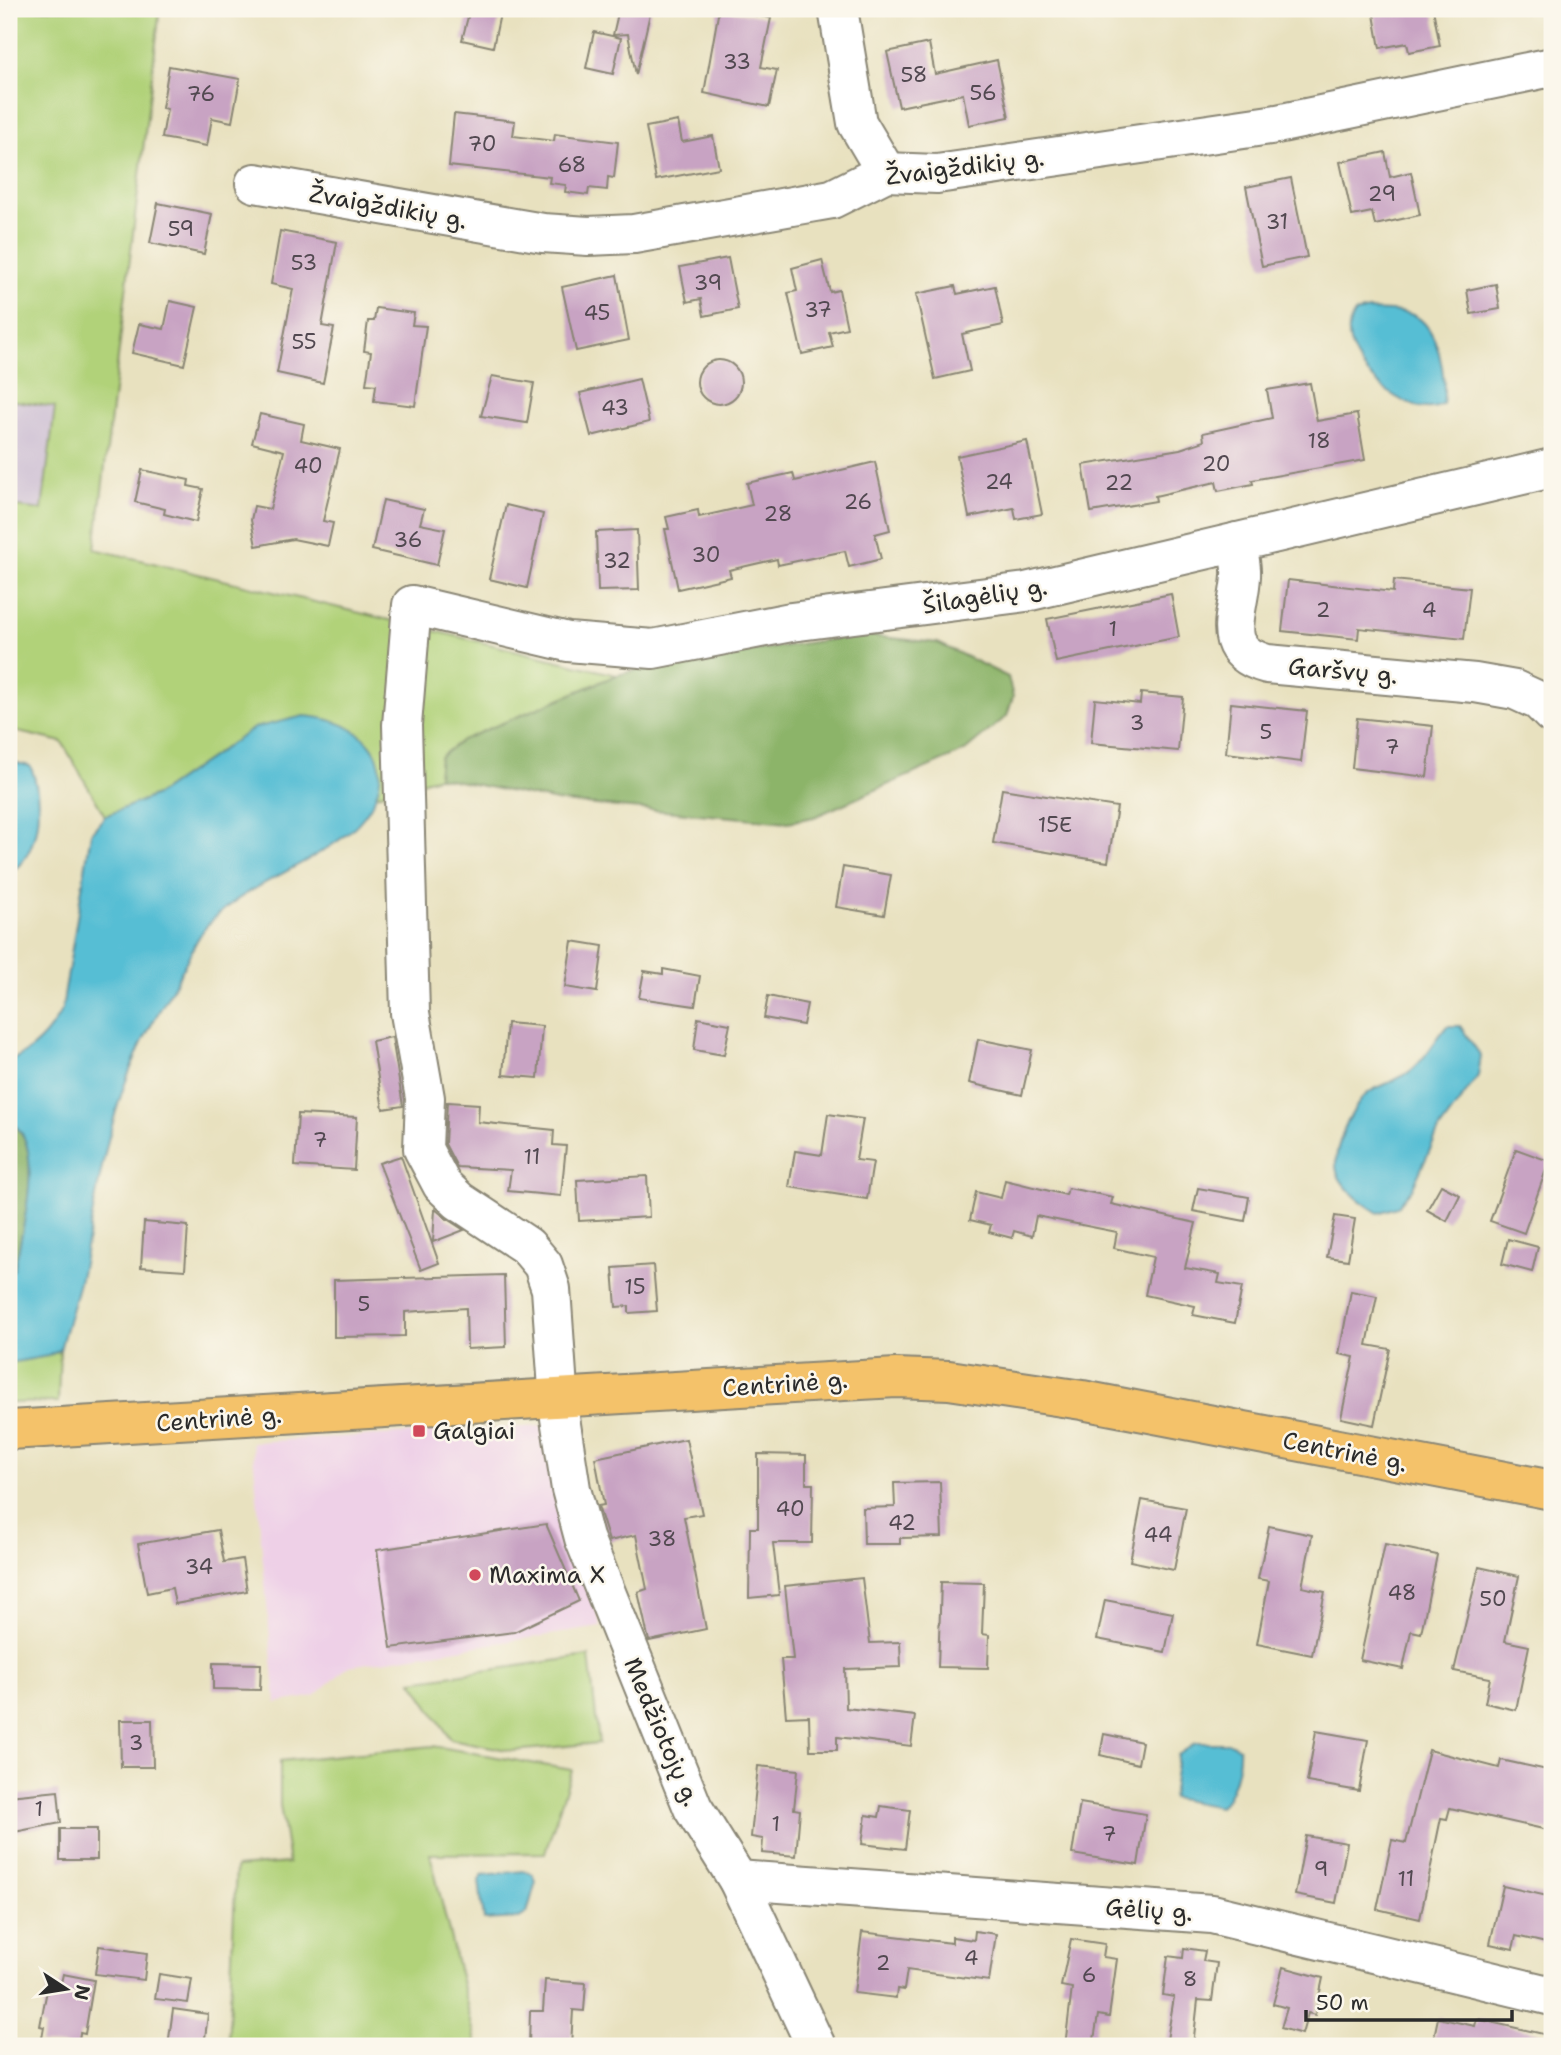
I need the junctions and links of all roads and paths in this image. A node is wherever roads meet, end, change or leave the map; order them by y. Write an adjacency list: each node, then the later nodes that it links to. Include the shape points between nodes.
1 (838, 9): 3 (street, via 857,123)
2 (1552, 68): 3 (street, Žvaigždikių g., via 1277,124 937,174)
3 (886, 172): 4 (street, Žvaigždikių g., via 832,199 634,234 588,236 467,221)
4 (255, 183)
5 (1552, 468): 6 (street, Šilagėlių g.)
6 (1237, 542): 7 (street, Šilagėlių g., via 1026,592 791,622 653,649 568,642); 8 (street, Garšvų g., via 1241,573 1233,634 1250,659 1502,688 1539,701)
7 (412, 605): 9 (street, Medžiotojų g., via 402,724 410,1013 425,1098 423,1149 442,1185 527,1246 543,1265 551,1289)
8 (1552, 714)
9 (558, 1399): 10 (main road, Centrinė g.); 11 (main road, Centrinė g., via 823,1380 949,1380 1082,1400); 12 (street, Medžiotojų g., via 571,1489 603,1592 693,1808)
10 (9, 1430)
11 (1552, 1490)
12 (738, 1880): 13 (street, Gėlių g., via 1212,1914); 14 (street, Medžiotojų g.)
13 (1552, 1996)
14 (816, 2046)

